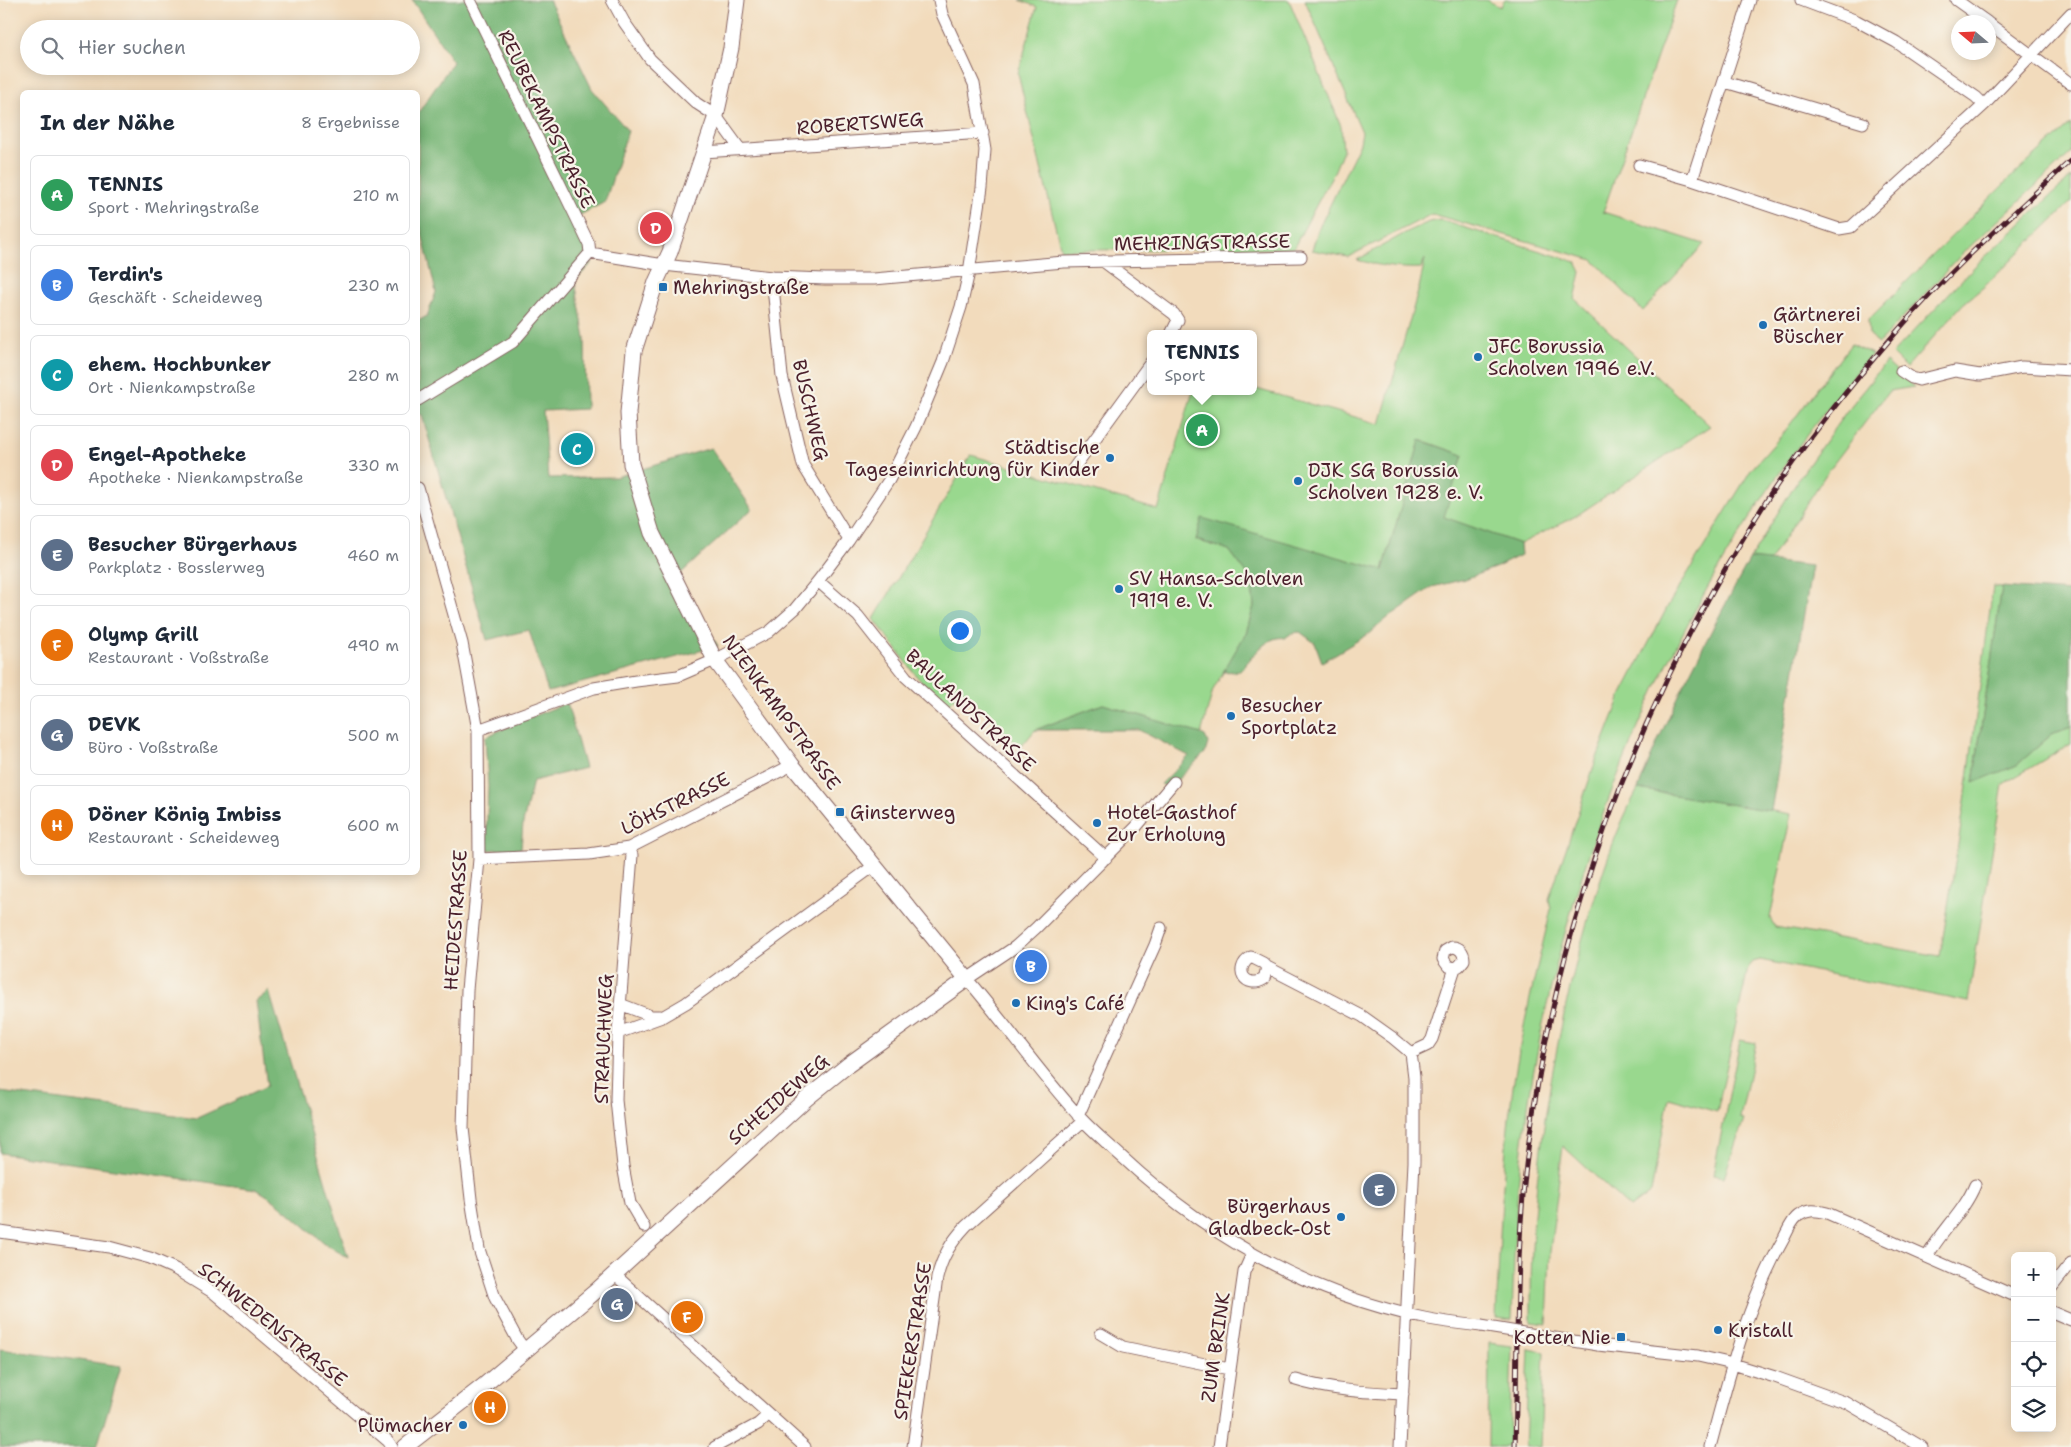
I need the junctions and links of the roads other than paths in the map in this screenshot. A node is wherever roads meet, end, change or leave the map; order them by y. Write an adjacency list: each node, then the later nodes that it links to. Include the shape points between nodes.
1 (470, 0): 22 (street, REUBEKAMPSTRASSE, via 589,244)
2 (612, 0): 15 (street, via 650,59 696,103)
3 (737, 0): 15 (street, NIENKAMPSTRASSE, via 731,48)
4 (939, 0): 17 (street, via 942,14 974,84)
5 (1750, 0): 12 (street)
6 (1801, 0): 14 (street, via 1858,21 1896,42)
7 (1956, 0): 9 (street)
8 (2071, 13): 11 (street)
9 (1977, 15)
10 (1996, 29): 11 (street)
11 (2032, 55): 13 (street); 14 (street)
12 (1724, 82): 16 (street); 21 (street)
13 (2071, 84)
14 (1984, 104): 21 (street, via 1851,228 1839,229)
15 (716, 116): 18 (street); 19 (street, NIENKAMPSTRASSE)
16 (1864, 124)
17 (983, 132): 18 (street, ROBERTSWEG); 26 (street, via 982,188)
18 (740, 149): 19 (street, ROBERTSWEG)
19 (704, 152): 25 (street, NIENKAMPSTRASSE)
20 (1640, 165): 21 (street)
21 (1692, 180)
22 (590, 253): 25 (street, MEHRINGSTRASSE); 32 (street, via 513,342)
23 (1301, 258): 24 (street, MEHRINGSTRASSE)
24 (1103, 261): 26 (street, MEHRINGSTRASSE, via 1033,264); 28 (street, MEHRINGSTRASSE, via 1174,314 1178,320)
25 (664, 265): 27 (street, MEHRINGSTRASSE); 37 (street, NIENKAMPSTRASSE, via 634,351 628,414 631,464 652,534)
26 (969, 272): 27 (street, MEHRINGSTRASSE, via 874,279); 35 (street, via 943,362 916,427 890,480)
27 (772, 277): 35 (street, BUSCHWEG, via 782,376 803,465)
28 (1173, 330)
29 (1147, 367): 33 (street)
30 (2071, 370): 31 (street, via 2022,367 1980,375 1955,371 1919,380)
31 (1901, 371)
32 (420, 399)
33 (1072, 469)
34 (420, 495): 38 (street, HEIDESTRASSE, via 462,643)
35 (849, 540): 36 (street)
36 (818, 581): 37 (street, via 795,609 769,632); 42 (street, BAULANDSTRASSE, via 858,616 906,677)
37 (715, 660): 38 (street, via 678,676 594,688); 39 (street, NIENKAMPSTRASSE)
38 (478, 730): 43 (street, HEIDESTRASSE)
39 (792, 765): 41 (street, LÖHSTRASSE); 44 (street, NIENKAMPSTRASSE)
40 (1174, 782): 42 (street, SCHEIDEWEG)
41 (629, 848): 43 (street, LÖHSTRASSE, via 589,854); 49 (street, STRAUCHWEG, via 632,856)
42 (1106, 858): 48 (street, SCHEIDEWEG, via 1015,947)
43 (479, 859): 67 (street, HEIDESTRASSE, via 467,990 464,1128 479,1249 495,1298)
44 (875, 865): 48 (street, NIENKAMPSTRASSE); 50 (street, via 686,1004)
45 (1161, 928): 53 (street)
46 (1267, 967): 52 (street, via 1362,1016)
47 (1455, 968): 52 (street, via 1432,1039 1428,1045)
48 (967, 979): 53 (street); 60 (street, SCHEIDEWEG, via 806,1099)
49 (620, 1004): 50 (street, via 651,1016); 51 (street, STRAUCHWEG)
50 (662, 1016): 51 (street)
51 (618, 1033): 55 (street, STRAUCHWEG, via 616,1100 623,1166 630,1203)
52 (1411, 1053): 63 (street, via 1414,1162)
53 (1080, 1118): 57 (street, via 1163,1194); 76 (street, SPIEKERSTRASSE, via 954,1238 945,1254 937,1281)
54 (1975, 1185): 58 (street, via 1968,1201)
55 (644, 1227)
56 (0, 1232): 73 (street, SCHWEDENSTRASSE, via 109,1247 150,1258 175,1269 214,1293 388,1441)
57 (1252, 1254): 63 (street, via 1333,1291); 69 (street, ZUM BRINK, via 1244,1272)
58 (1927, 1256): 62 (street); 68 (street, via 1827,1213 1813,1209 1796,1216 1754,1300)
59 (2071, 1262): 61 (street)
60 (614, 1274): 67 (street, SCHEIDEWEG); 72 (street)
61 (2056, 1282)
62 (2011, 1294)
63 (1406, 1313): 68 (street, bridge, via 1598,1345 1687,1354); 71 (street)
64 (2056, 1314): 65 (street)
65 (2071, 1320)
66 (1101, 1334): 69 (street, via 1123,1347)
67 (525, 1350): 73 (street, SCHEIDEWEG)
68 (1733, 1364): 79 (street); 80 (street, via 1847,1403)
69 (1229, 1369): 77 (street, ZUM BRINK)
70 (1296, 1380): 71 (street, via 1319,1387)
71 (1404, 1394): 78 (street)
72 (768, 1415): 74 (street, via 758,1424); 75 (street)
73 (402, 1446)
74 (715, 1447)
75 (806, 1447)
76 (913, 1447)
77 (1219, 1447)
78 (1400, 1447)
79 (1710, 1447)
80 (1922, 1447)

